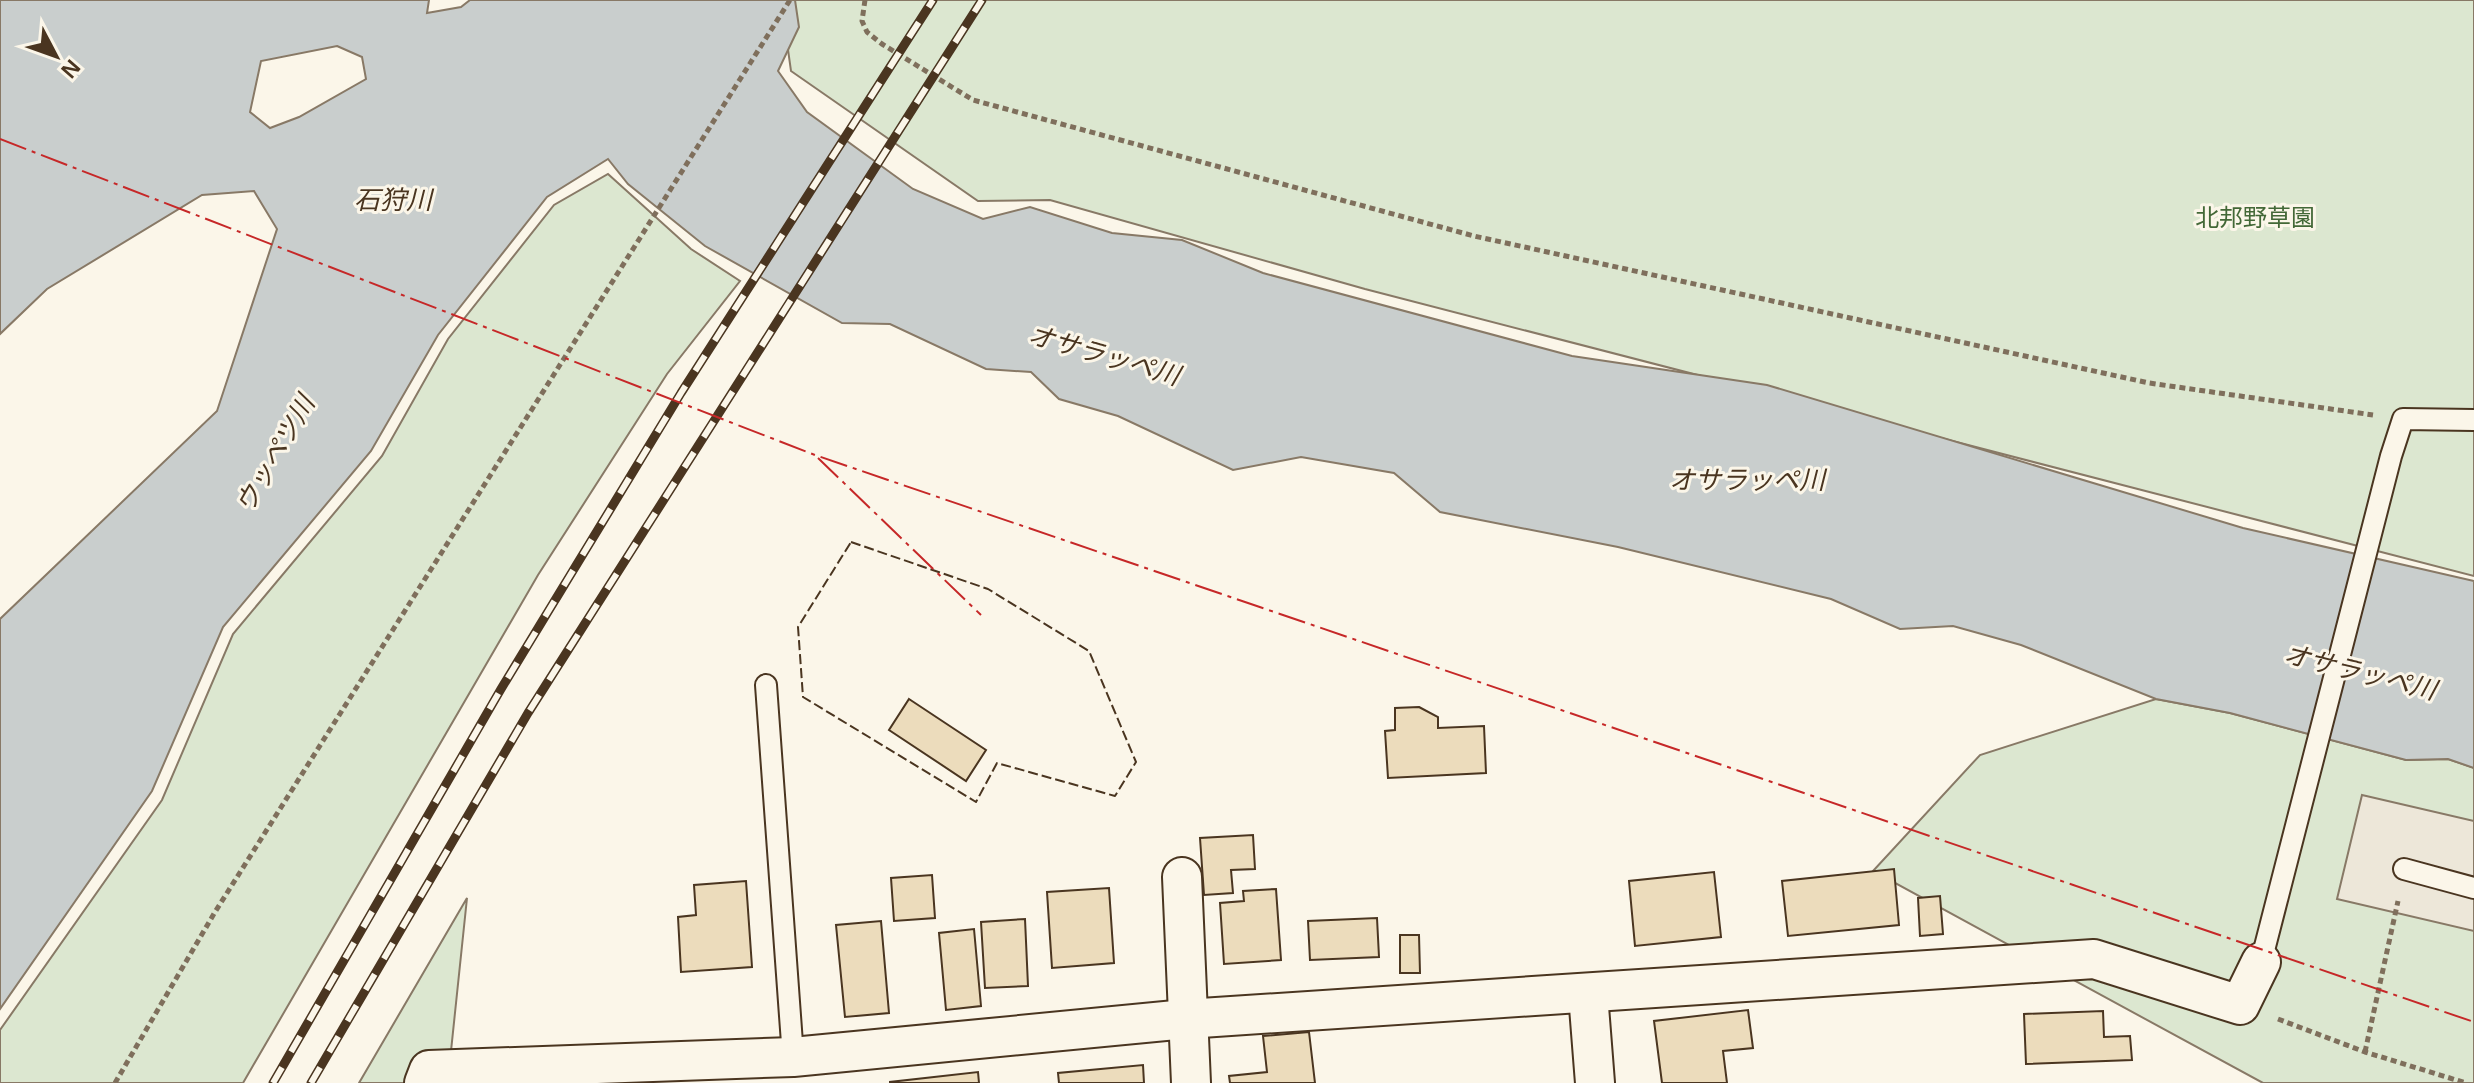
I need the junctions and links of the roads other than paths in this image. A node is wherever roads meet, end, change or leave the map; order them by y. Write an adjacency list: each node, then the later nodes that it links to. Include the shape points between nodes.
1 (2474, 420): 6 (lane, via 2403,419)
2 (766, 685): 9 (lane)
3 (2404, 869): 5 (lane)
4 (1182, 877): 8 (street)
5 (2474, 888)
6 (2261, 962): 7 (street, via 2240,1005 2094,959)
7 (1588, 994): 8 (street); 12 (street)
8 (1186, 1019): 9 (street); 11 (street)
9 (794, 1070): 10 (street, via 429,1070)
10 (424, 1083)
11 (1191, 1083)
12 (1595, 1083)

